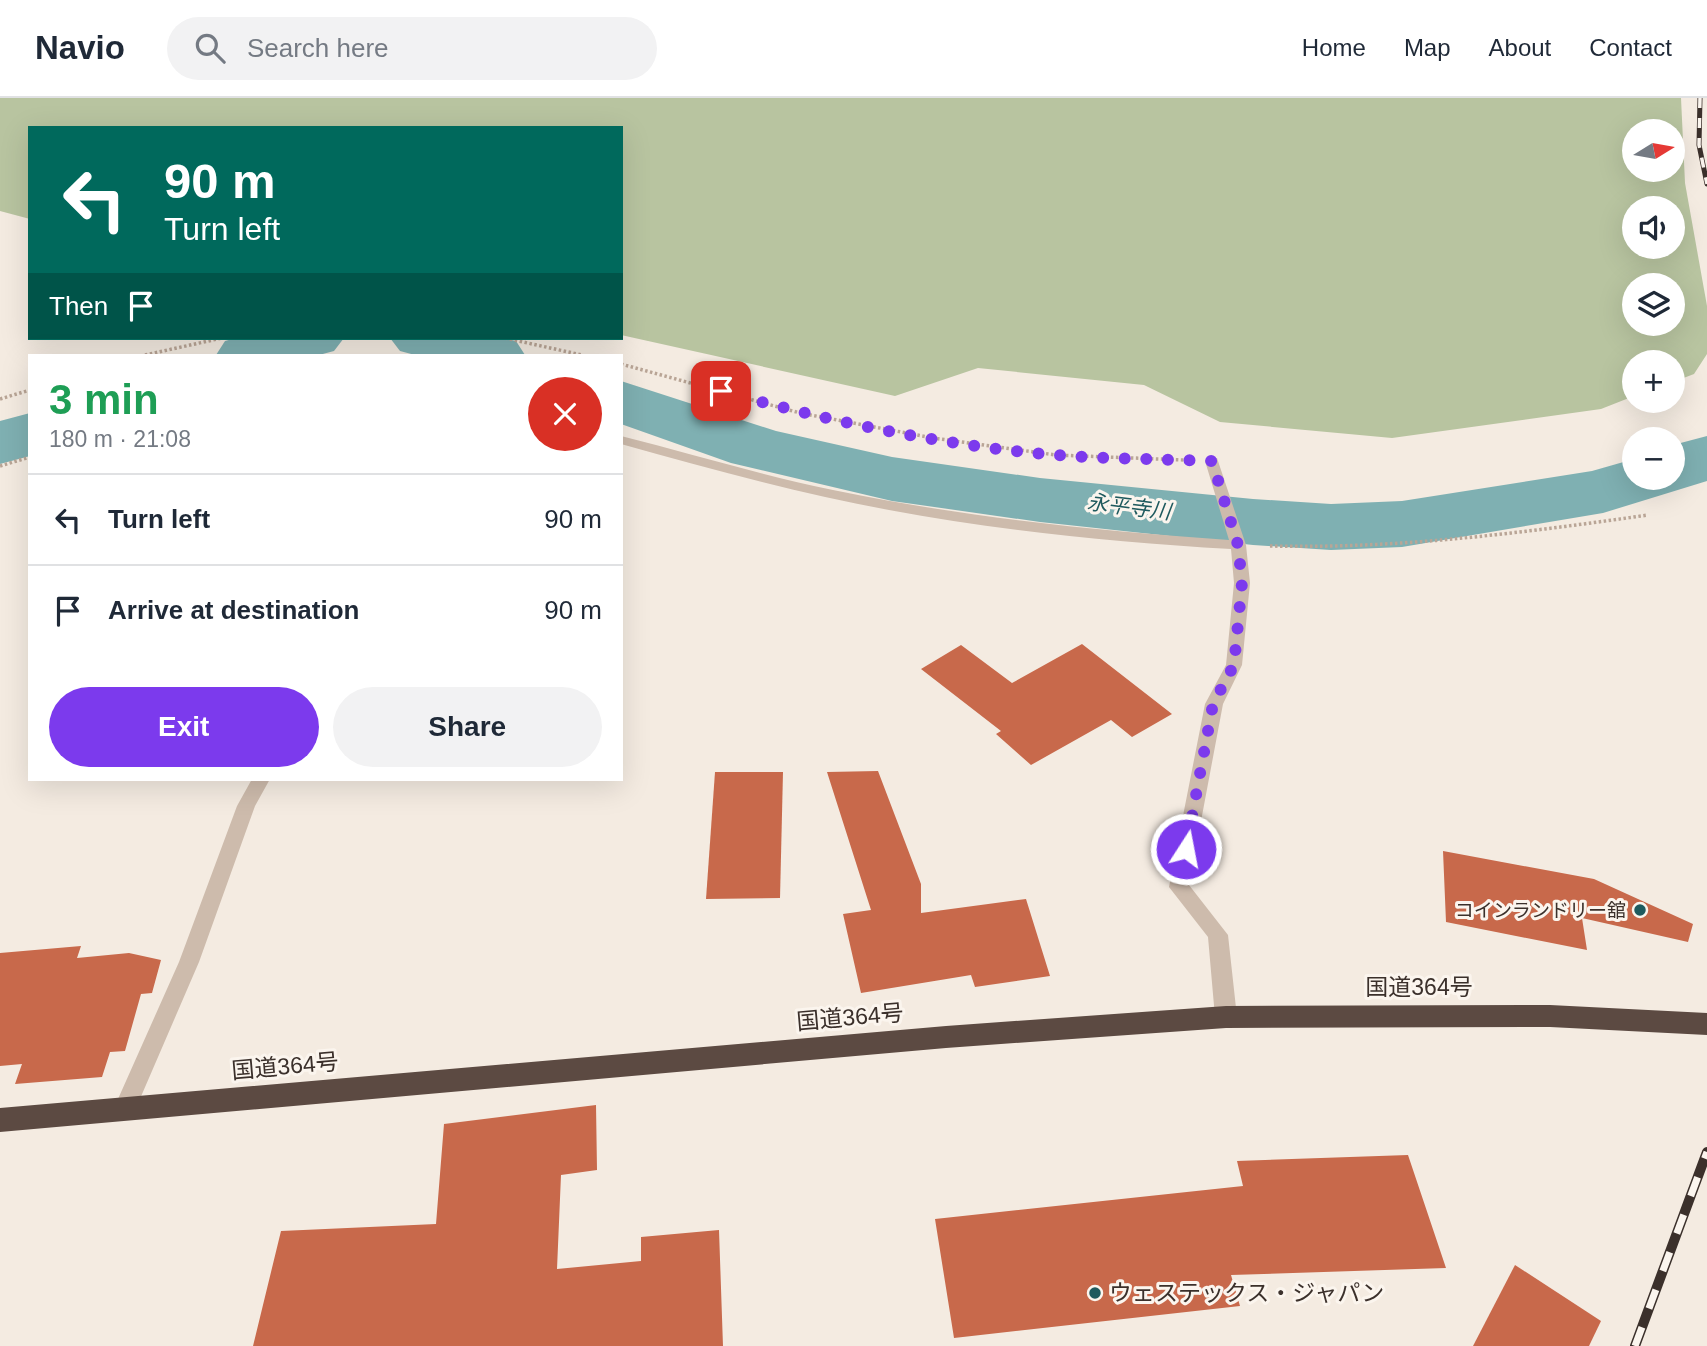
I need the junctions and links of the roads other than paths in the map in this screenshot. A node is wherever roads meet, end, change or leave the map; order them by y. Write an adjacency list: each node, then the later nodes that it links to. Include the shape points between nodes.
1 (623, 441): 3 (street, via 776,482 1028,526 1134,539)
2 (1213, 466): 3 (street)
3 (1236, 540): 5 (street, via 1242,583 1234,665 1213,704 1179,887 1218,935)
4 (260, 781): 7 (street)
5 (1226, 1017): 6 (highway, 国道364号, via 1550,1016); 7 (highway, 国道364号)
6 (1707, 1024)
7 (125, 1108): 8 (highway, 国道364号)
8 (0, 1119)

